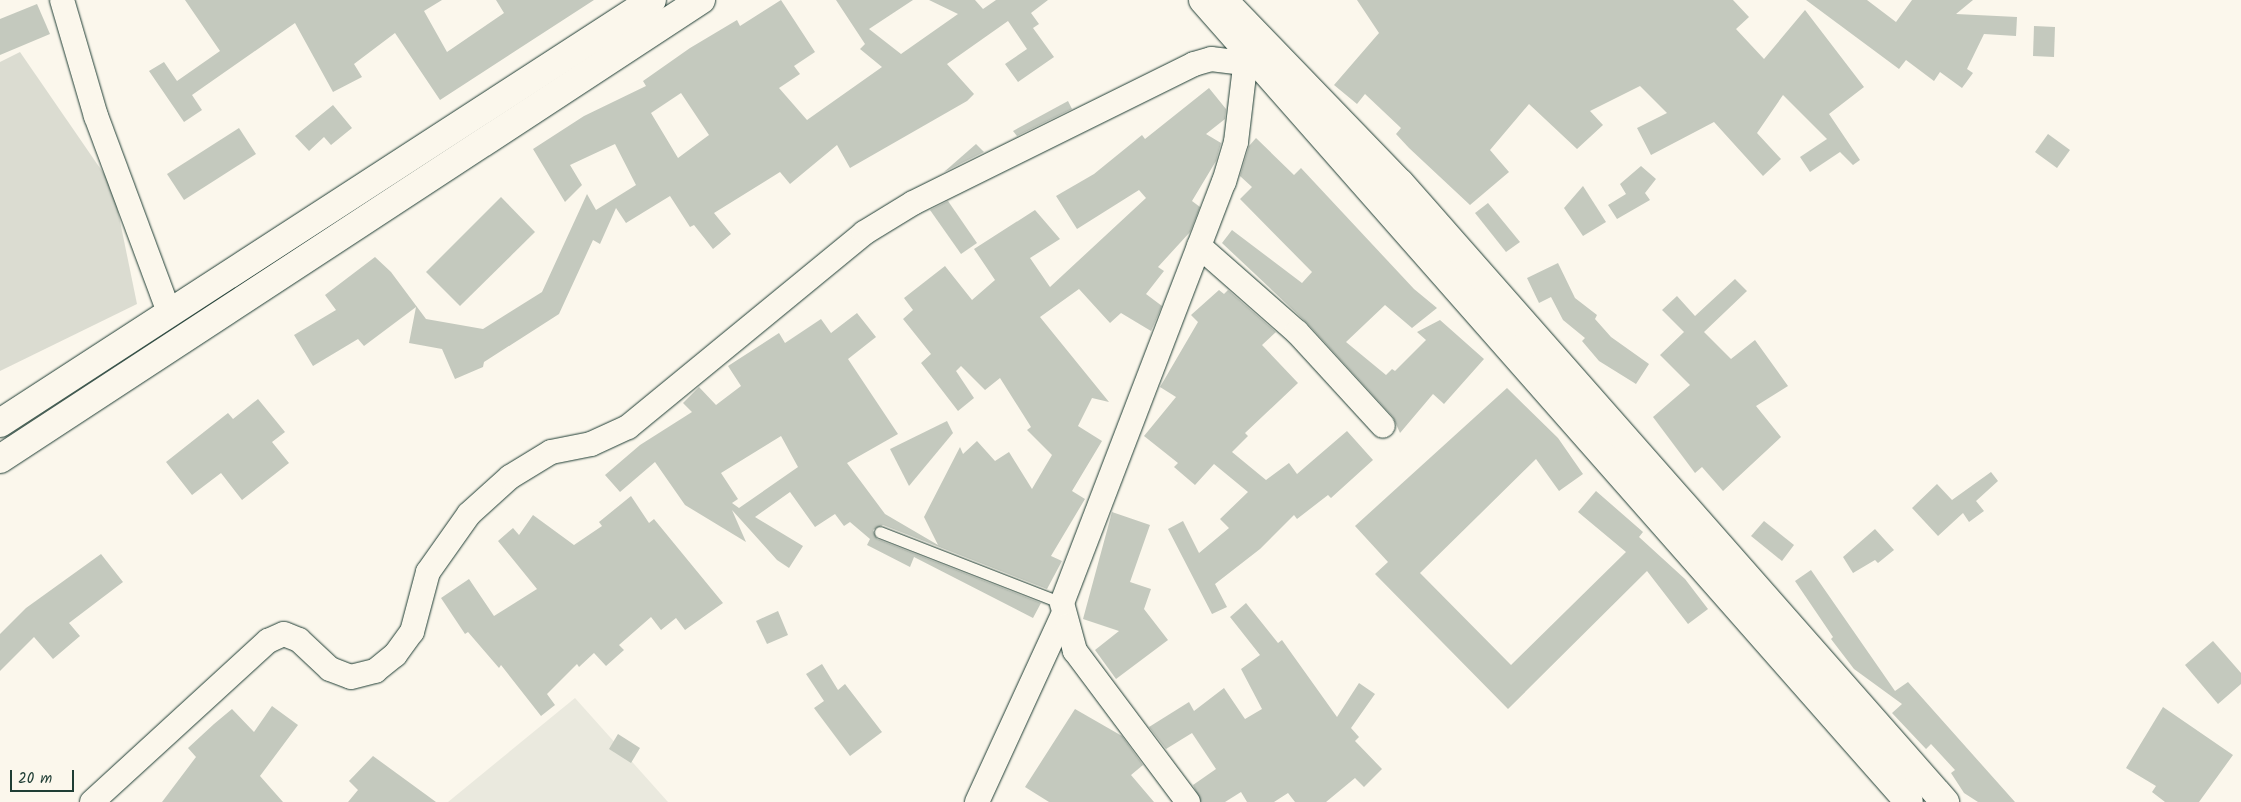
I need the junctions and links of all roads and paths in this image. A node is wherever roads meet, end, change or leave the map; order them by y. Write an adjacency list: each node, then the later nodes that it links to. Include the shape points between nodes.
1 (62, 0): 8 (street, via 96,116)
2 (652, 0): 8 (main road)
3 (702, 0): 11 (main road)
4 (1203, 0): 6 (main road)
5 (1223, 0): 13 (main road, via 1400,182)
6 (1246, 56): 7 (street, via 1236,142); 15 (main road); 16 (street, via 1194,64 913,203 864,233 628,427 591,444 551,452 510,477 469,514 428,572 412,632 395,655 375,671 350,677 330,669 298,640 284,634 268,641)
7 (1199, 246): 10 (street, via 1297,332); 14 (street)
8 (170, 312): 9 (main road)
9 (0, 422)
10 (1383, 426)
11 (0, 459)
12 (880, 532): 14 (lane)
13 (1764, 596): 15 (main road); 20 (main road)
14 (1063, 609): 17 (street); 18 (street, via 1075,651)
15 (1743, 614): 19 (main road)
16 (92, 802)
17 (977, 802)
18 (1188, 802)
19 (1909, 802)
20 (1945, 802)

